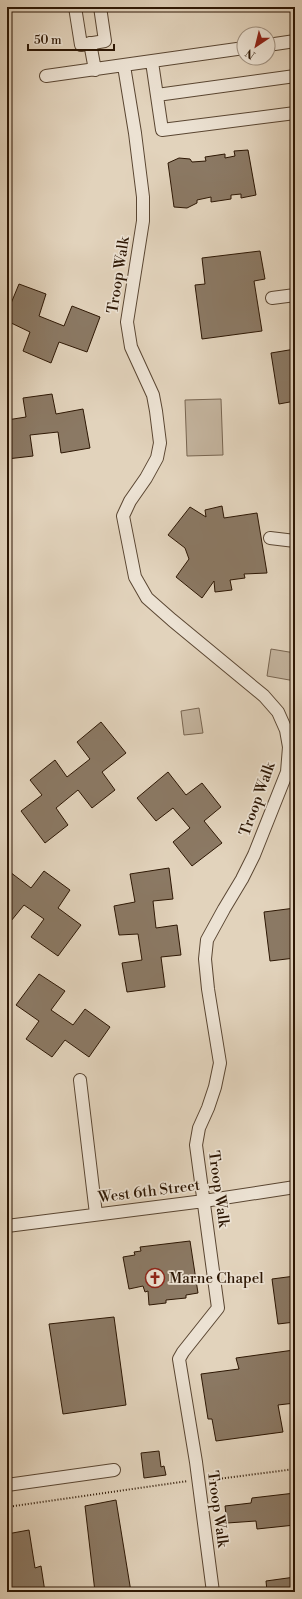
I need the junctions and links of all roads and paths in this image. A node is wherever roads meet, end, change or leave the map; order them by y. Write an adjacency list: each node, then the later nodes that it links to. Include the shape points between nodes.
1 (75, 7): 4 (street, via 81,45)
2 (100, 7): 4 (street, via 105,41)
3 (295, 41): 5 (street)
4 (90, 43): 9 (street)
5 (276, 44)
6 (236, 49): 7 (street)
7 (152, 62): 8 (street); 12 (street)
8 (124, 66): 9 (street); 20 (street, Troop Walk, via 143,197 143,221 127,322 131,347 152,395 160,443 157,458 123,516 135,577 147,598 264,696 278,712 286,730 289,747 287,772 254,855 208,940 205,959 220,1063 196,1145)
9 (94, 70): 10 (street)
10 (46, 76)
11 (295, 76): 12 (street)
12 (157, 95): 13 (street, via 162,130)
13 (295, 113)
14 (295, 295): 15 (street)
15 (272, 298)
16 (270, 538): 17 (street)
17 (295, 541)
18 (80, 1080): 21 (street)
19 (295, 1187): 20 (street, West 6th Street)
20 (204, 1201): 21 (street, West 6th Street); 25 (street, Troop Walk, via 218,1308 179,1359)
21 (96, 1214): 22 (street, West 6th Street)
22 (7, 1226)
23 (295, 1469): 25 (path)
24 (114, 1470): 26 (street)
25 (198, 1480): 27 (path); 28 (street, Troop Walk)
26 (7, 1485)
27 (7, 1507)
28 (213, 1592)

